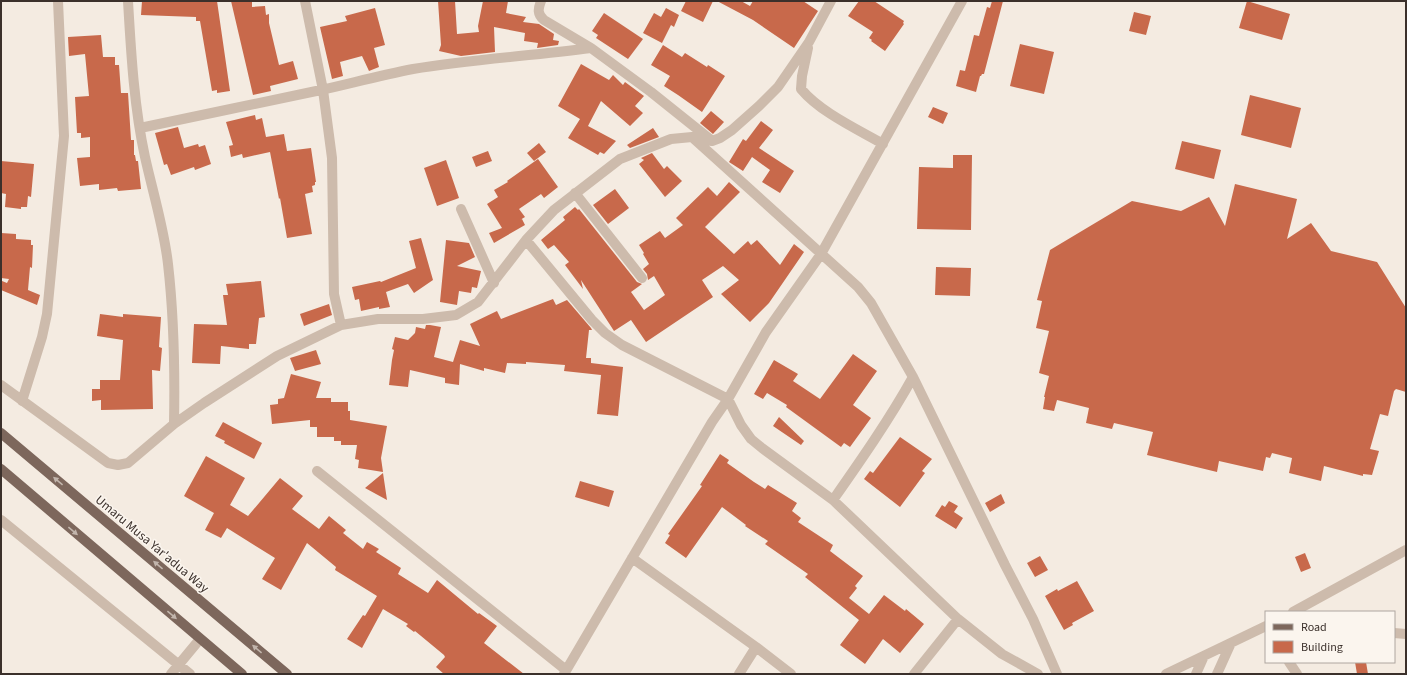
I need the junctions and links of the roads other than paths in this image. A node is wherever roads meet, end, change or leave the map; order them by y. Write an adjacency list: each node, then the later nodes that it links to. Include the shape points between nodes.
1 (58, 1): 24 (street, via 64,136 46,314 42,338)
2 (128, 1): 10 (street, via 130,44)
3 (305, 1): 9 (street)
4 (541, 1): 8 (street, via 538,12 540,17)
5 (962, 1): 13 (street)
6 (828, 2): 7 (street)
7 (809, 42): 12 (street, via 778,87 732,130); 13 (street, via 801,89 820,107)
8 (591, 48): 9 (street, via 414,69); 12 (street)
9 (323, 90): 10 (street); 20 (street, via 332,158 334,294)
10 (140, 128): 25 (street, via 168,263 175,375)
11 (692, 137): 12 (street); 14 (street, via 671,139 620,158); 17 (street)
12 (712, 141)
13 (883, 144): 17 (street)
14 (575, 192): 16 (street); 18 (street)
15 (461, 210): 19 (street)
16 (526, 240): 19 (street); 23 (street, via 592,320 606,333 622,345)
17 (821, 254): 21 (street, via 858,287 871,303); 23 (street, via 766,332)
18 (642, 278)
19 (494, 282): 20 (street, via 478,302 456,315 423,319 378,319)
20 (341, 325): 25 (street, via 278,356)
21 (913, 377): 29 (street, via 880,433); 53 (street, via 1033,619)
22 (1, 385): 24 (street)
23 (728, 399): 29 (street, via 751,439); 32 (street)
24 (22, 401): 25 (street, via 108,463 118,465 128,463)
25 (174, 424)
26 (1, 433): 48 (main road, Umaru Musa Yar'adua Way, one-way to 26)
27 (1, 469): 38 (main road, one-way to 38)
28 (317, 471): 44 (street)
29 (833, 500): 34 (street)
30 (1, 520): 43 (street)
31 (1406, 550): 33 (street)
32 (632, 558): 40 (street); 44 (street)
33 (1295, 611)
34 (958, 619): 51 (street); 52 (street, via 1002,654)
35 (1265, 626): 39 (street)
36 (1395, 633): 37 (street)
37 (1406, 634)
38 (200, 639): 43 (street); 47 (main road)
39 (1231, 643): 41 (street); 56 (street)
40 (756, 647): 49 (street); 50 (street)
41 (1204, 656): 54 (street); 55 (street)
42 (1291, 663): 57 (street)
43 (178, 664): 45 (street); 46 (street)
44 (565, 672)
45 (171, 674)
46 (190, 674)
47 (242, 674)
48 (287, 674)
49 (740, 674)
50 (792, 674)
51 (914, 674)
52 (1038, 674)
53 (1057, 674)
54 (1166, 674)
55 (1196, 674)
56 (1217, 674)
57 (1297, 674)

